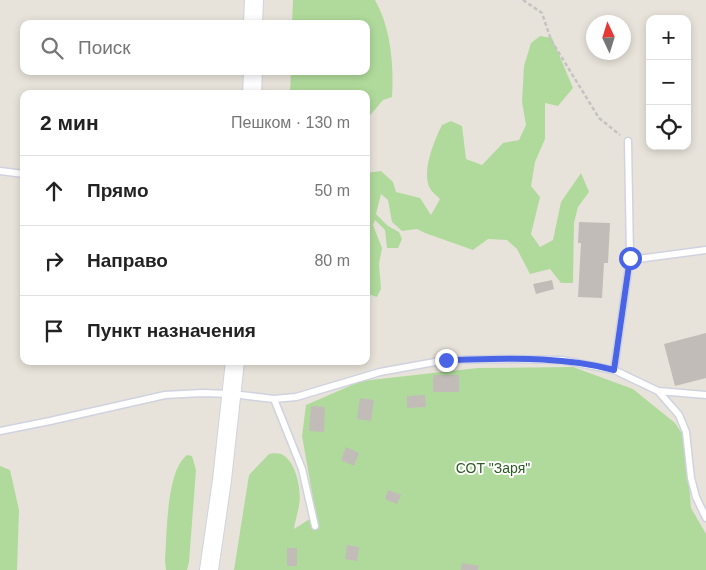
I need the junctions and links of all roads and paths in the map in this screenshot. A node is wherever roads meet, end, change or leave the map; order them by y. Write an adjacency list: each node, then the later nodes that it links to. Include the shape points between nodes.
1 (254, 0): 3 (main road)
2 (523, 0): 6 (path, via 542,13 551,40 599,118)
3 (253, 20)
4 (253, 75): 5 (main road)
5 (252, 90)
6 (628, 141): 10 (lane)
7 (0, 171): 8 (lane)
8 (20, 174)
9 (706, 250): 10 (lane)
10 (630, 260): 12 (lane)
11 (235, 365): 14 (main road)
12 (614, 370): 13 (lane); 16 (lane, via 562,360 446,360 380,372 296,397)
13 (658, 391): 15 (lane); 18 (lane, via 679,415 686,432 691,478)
14 (232, 394): 16 (lane); 17 (lane, via 165,395); 20 (main road)
15 (706, 395)
16 (274, 399): 19 (lane, via 302,469)
17 (0, 430)
18 (706, 518)
19 (315, 526)
20 (209, 570)

